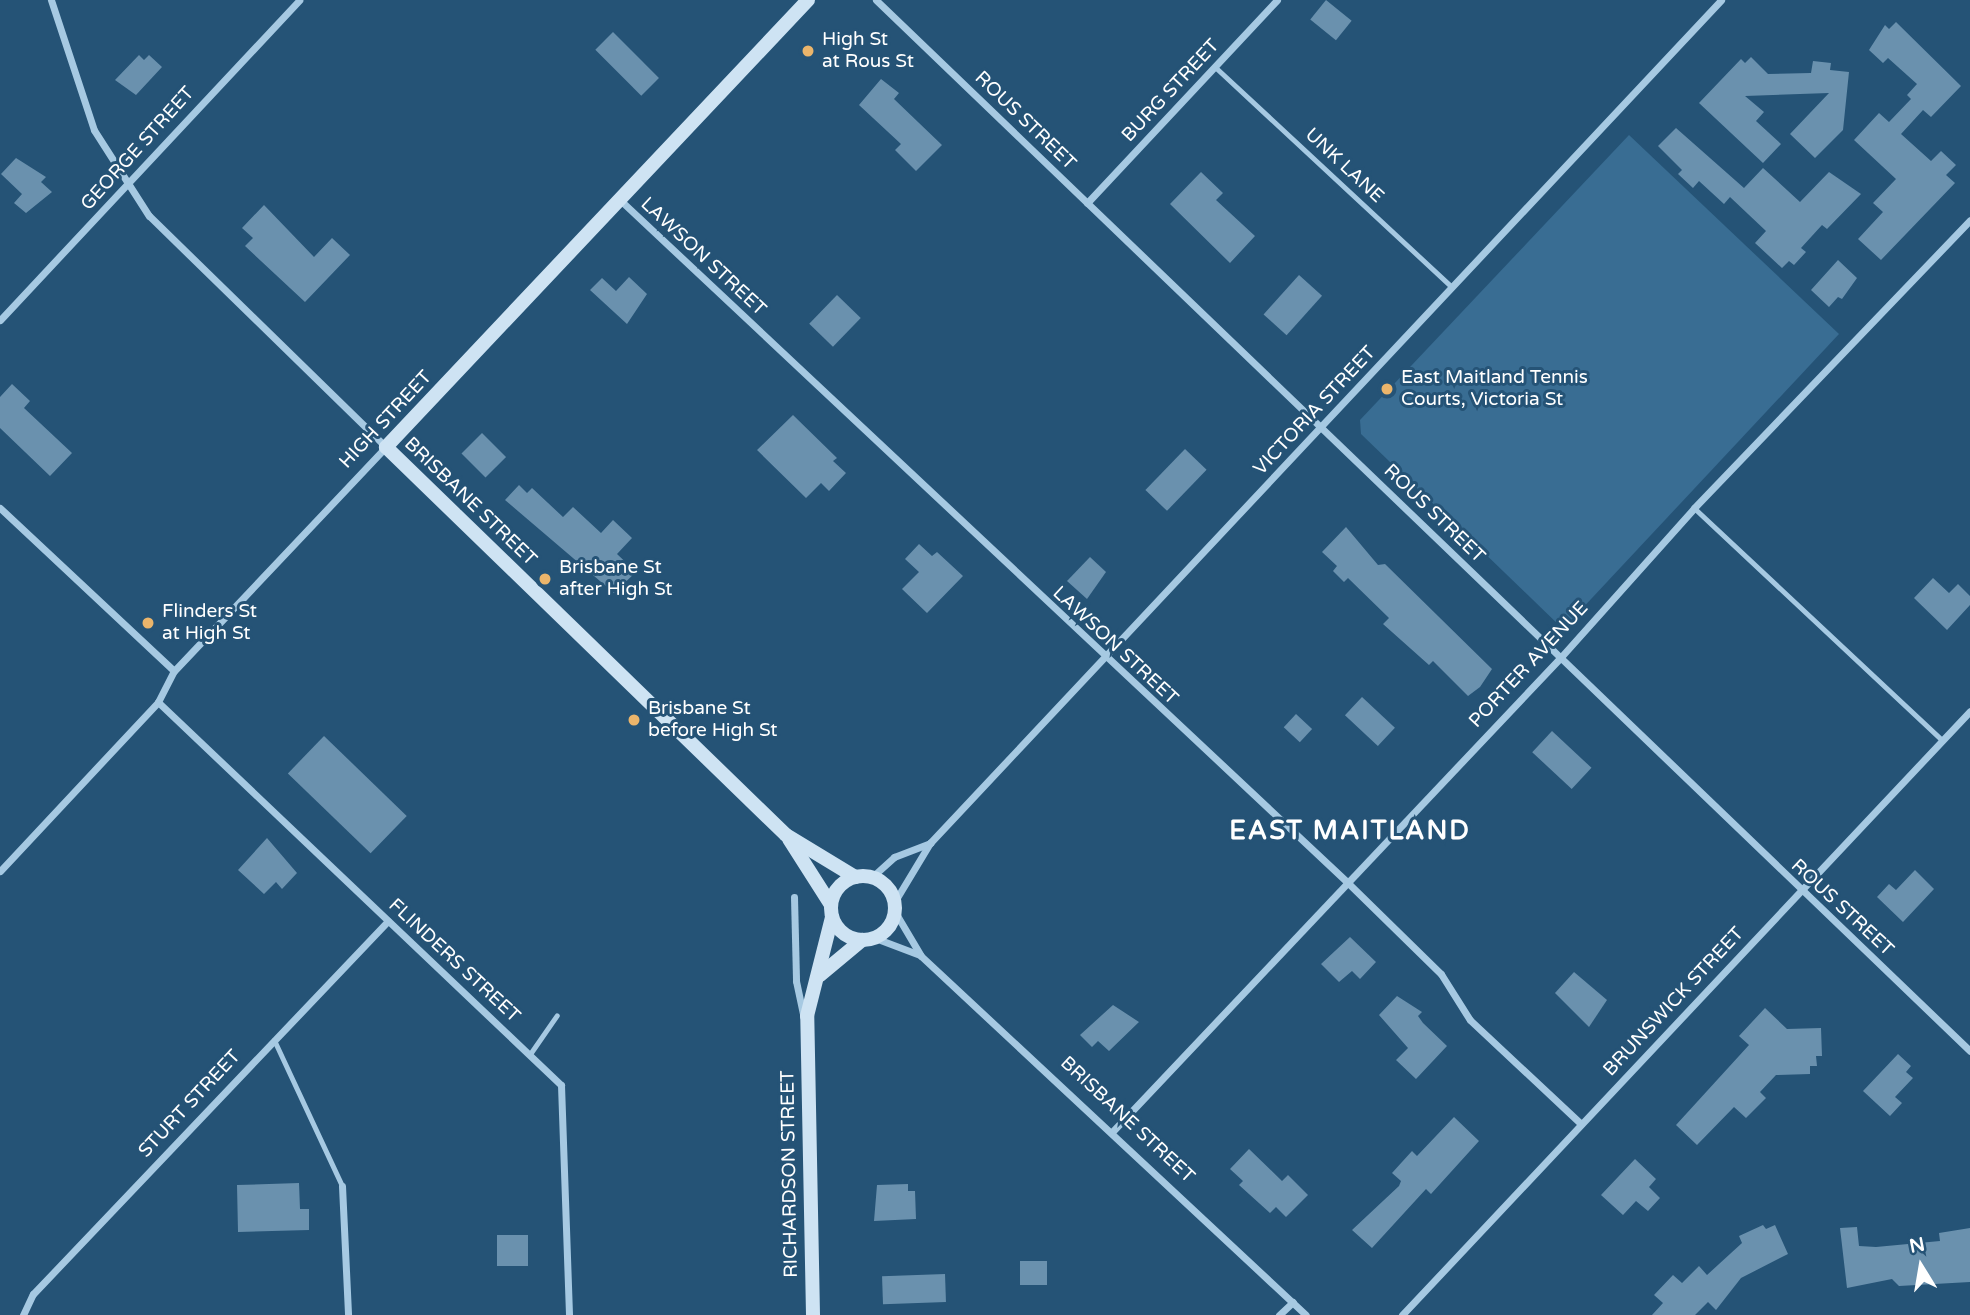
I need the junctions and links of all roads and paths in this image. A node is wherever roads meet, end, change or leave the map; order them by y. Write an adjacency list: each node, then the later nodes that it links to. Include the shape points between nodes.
1 (51, 0): 8 (street, BRISBANE STREET, via 84,106)
2 (299, 0): 8 (street, GEORGE STREET)
3 (808, 0): 9 (main road, HIGH STREET)
4 (876, 0): 10 (street, ROUS STREET)
5 (1277, 0): 7 (street, BURG STREET)
6 (1721, 0): 12 (street, VICTORIA STREET)
7 (1215, 67): 10 (street, BURG STREET); 12 (lane, UNK LANE)
8 (126, 185): 13 (street, GEORGE STREET); 15 (street, BRISBANE STREET, via 174,244)
9 (619, 198): 15 (main road, HIGH STREET); 19 (street, LAWSON STREET)
10 (1087, 203): 14 (street, ROUS STREET)
11 (1970, 220): 17 (street, PORTER AVENUE)
12 (1452, 288): 14 (street, VICTORIA STREET)
13 (0, 320)
14 (1320, 428): 18 (street, ROUS STREET); 19 (street, VICTORIA STREET)
15 (386, 447): 20 (street, HIGH STREET); 24 (main road, BRISBANE STREET)
16 (0, 508): 20 (street)
17 (1693, 508): 18 (street, PORTER AVENUE); 23 (lane)
18 (1560, 657): 29 (street, PORTER AVENUE); 30 (street, ROUS STREET)
19 (1104, 658): 25 (street, VICTORIA STREET); 29 (street, LAWSON STREET)
20 (174, 671): 21 (street, HIGH STREET)
21 (158, 702): 26 (street, HIGH STREET); 34 (street, FLINDERS STREET)
22 (1970, 711): 23 (street, BRUNSWICK STREET)
23 (1942, 740): 30 (street, BRUNSWICK STREET)
24 (786, 835): 27 (main road, BRISBANE STREET); 33 (main road, BRISBANE STREET)
25 (930, 843): 28 (street, VICTORIA STREET, via 894,857); 32 (street, VICTORIA STREET)
26 (0, 871)
27 (855, 877): 28 (main road); 33 (main road, via 839,887)
28 (872, 877): 32 (main road, via 887,886)
29 (1346, 881): 43 (street, LAWSON STREET, via 1441,974 1470,1020); 44 (street, PORTER AVENUE)
30 (1800, 891): 41 (street, ROUS STREET); 43 (street, BRUNSWICK STREET)
31 (794, 897): 39 (street, RICHARDSON STREET, via 796,981)
32 (895, 906): 35 (main road, via 885,932); 36 (street, BRISBANE STREET)
33 (832, 911): 35 (main road, via 843,933); 37 (main road, RICHARDSON STREET)
34 (388, 922): 40 (street, STURT STREET); 42 (street, FLINDERS STREET)
35 (869, 939): 36 (street, BRISBANE STREET); 37 (main road)
36 (921, 956): 44 (street, BRISBANE STREET)
37 (820, 975): 39 (main road, RICHARDSON STREET, via 809,1002)
38 (557, 1015): 42 (lane)
39 (806, 1032): 50 (main road, RICHARDSON STREET)
40 (274, 1038): 45 (lane); 47 (street, STURT STREET, via 33,1294)
41 (1970, 1051)
42 (530, 1054): 49 (street, FLINDERS STREET, via 561,1085)
43 (1581, 1124): 53 (street, BRUNSWICK STREET)
44 (1112, 1132): 46 (street, BRISBANE STREET)
45 (342, 1186): 48 (street)
46 (1293, 1302): 51 (street); 52 (street, BRISBANE STREET)
47 (23, 1315)
48 (348, 1315)
49 (569, 1315)
50 (813, 1315)
51 (1279, 1315)
52 (1306, 1315)
53 (1402, 1315)

